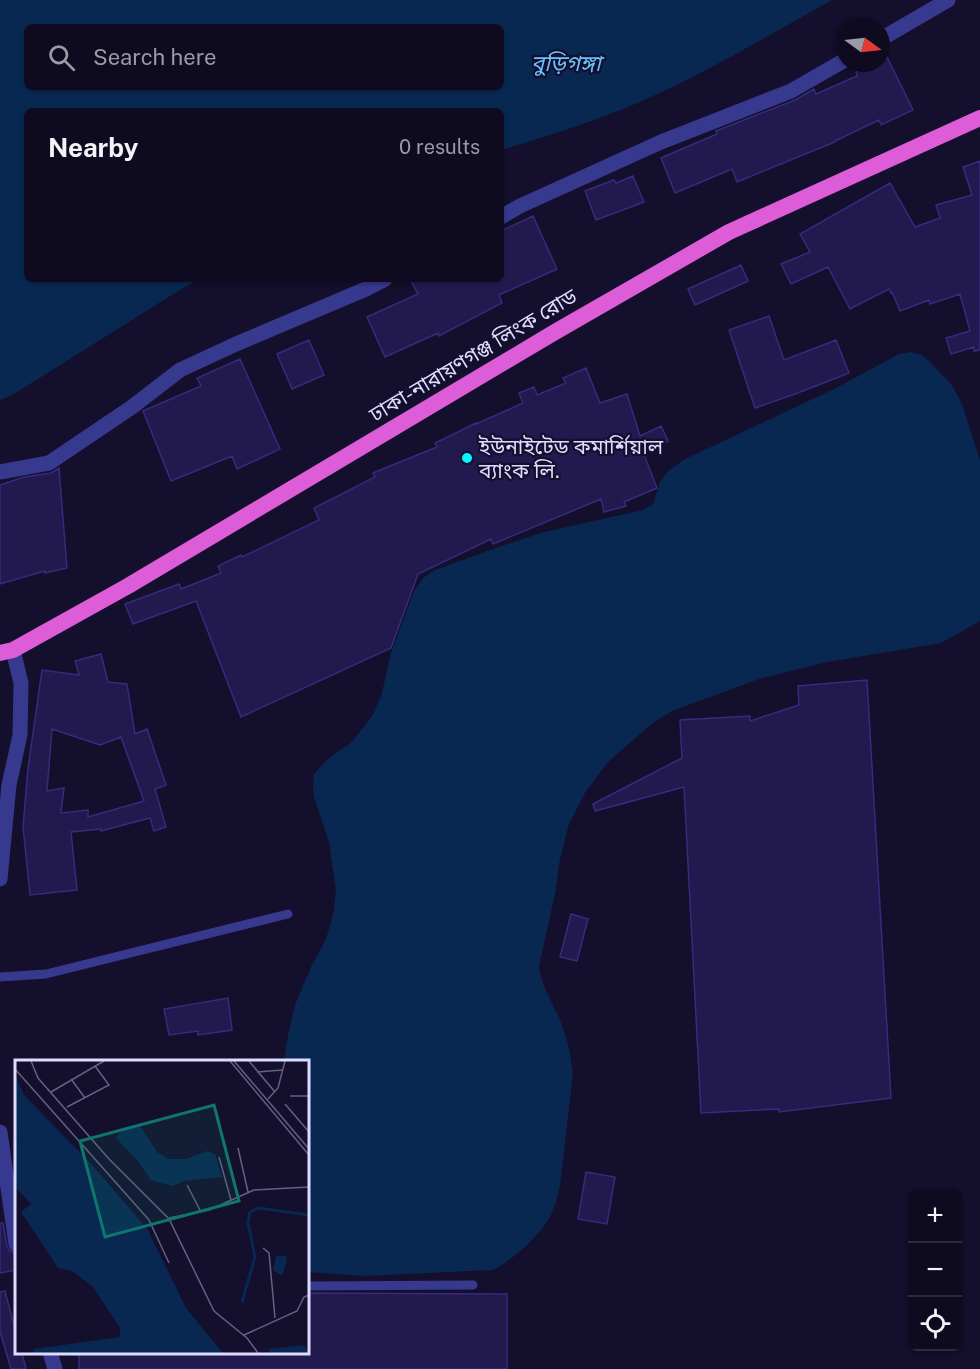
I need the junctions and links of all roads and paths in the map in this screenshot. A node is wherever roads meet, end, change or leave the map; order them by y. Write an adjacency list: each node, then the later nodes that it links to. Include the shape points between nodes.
1 (948, 0): 2 (street)
2 (890, 34)
3 (836, 65): 5 (street, via 791,91 661,142)
4 (980, 118): 8 (highway, ঢাকা-নারায়ণগঞ্জ লিংক রোড, via 729,232 128,586)
5 (504, 215)
6 (379, 282): 7 (street, via 180,370 48,463)
7 (0, 472)
8 (7, 652): 9 (street, via 21,682 20,735 9,785)
9 (0, 879)
10 (288, 914): 11 (lane, via 46,974)
11 (0, 977)
12 (0, 1132): 13 (street)
13 (15, 1237)
14 (473, 1285): 15 (lane)
15 (309, 1286)
16 (50, 1354): 17 (street)
17 (55, 1369)

